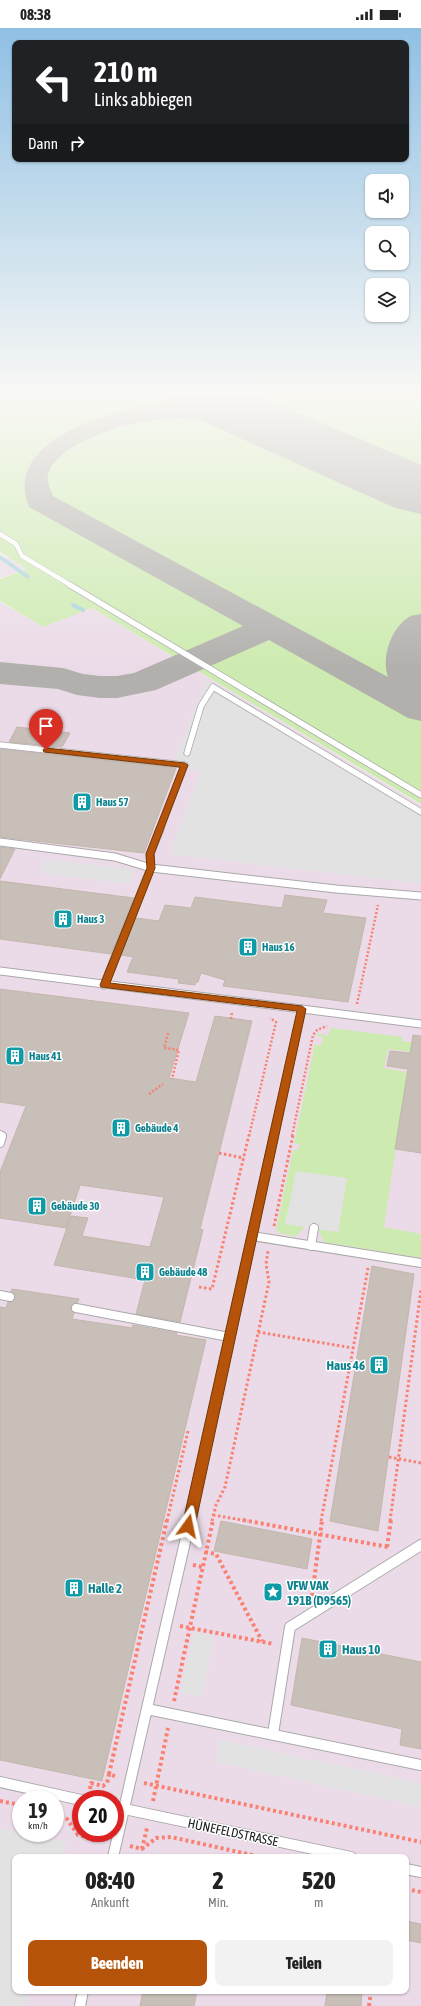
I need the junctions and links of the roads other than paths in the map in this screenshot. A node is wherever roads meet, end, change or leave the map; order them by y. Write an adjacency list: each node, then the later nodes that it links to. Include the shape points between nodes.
1 (0, 534): 4 (lane, via 16,544 22,556)
2 (0, 745): 7 (lane, via 185,765 150,854)
3 (187, 753): 5 (lane, via 201,706 213,687)
4 (421, 795)
5 (421, 812)
6 (0, 842): 7 (lane, via 116,857)
7 (151, 868): 8 (lane); 10 (lane)
8 (421, 896)
9 (0, 971): 10 (lane)
10 (104, 985): 11 (lane)
11 (302, 1009): 12 (lane); 16 (lane)
12 (421, 1024)
13 (0, 1136): 14 (lane)
14 (0, 1143)
15 (314, 1228): 17 (lane)
16 (252, 1236): 17 (lane); 22 (lane)
17 (311, 1246): 18 (lane)
18 (421, 1263)
19 (0, 1295): 20 (lane)
20 (10, 1296)
21 (76, 1308): 22 (lane)
22 (229, 1337): 24 (lane)
23 (417, 1548): 25 (lane, via 290,1627)
24 (147, 1709): 25 (lane); 28 (lane)
25 (273, 1734): 26 (lane)
26 (421, 1765)
27 (0, 1782): 29 (lane)
28 (124, 1790)
29 (72, 1798)
30 (124, 1808): 33 (lane, HÜNEFELDSTRASSE)
31 (115, 1842): 32 (lane)
32 (113, 1854)
33 (337, 1854)
34 (409, 1870): 35 (lane)
35 (421, 1872)
36 (82, 1994): 37 (lane)
37 (80, 2006)

